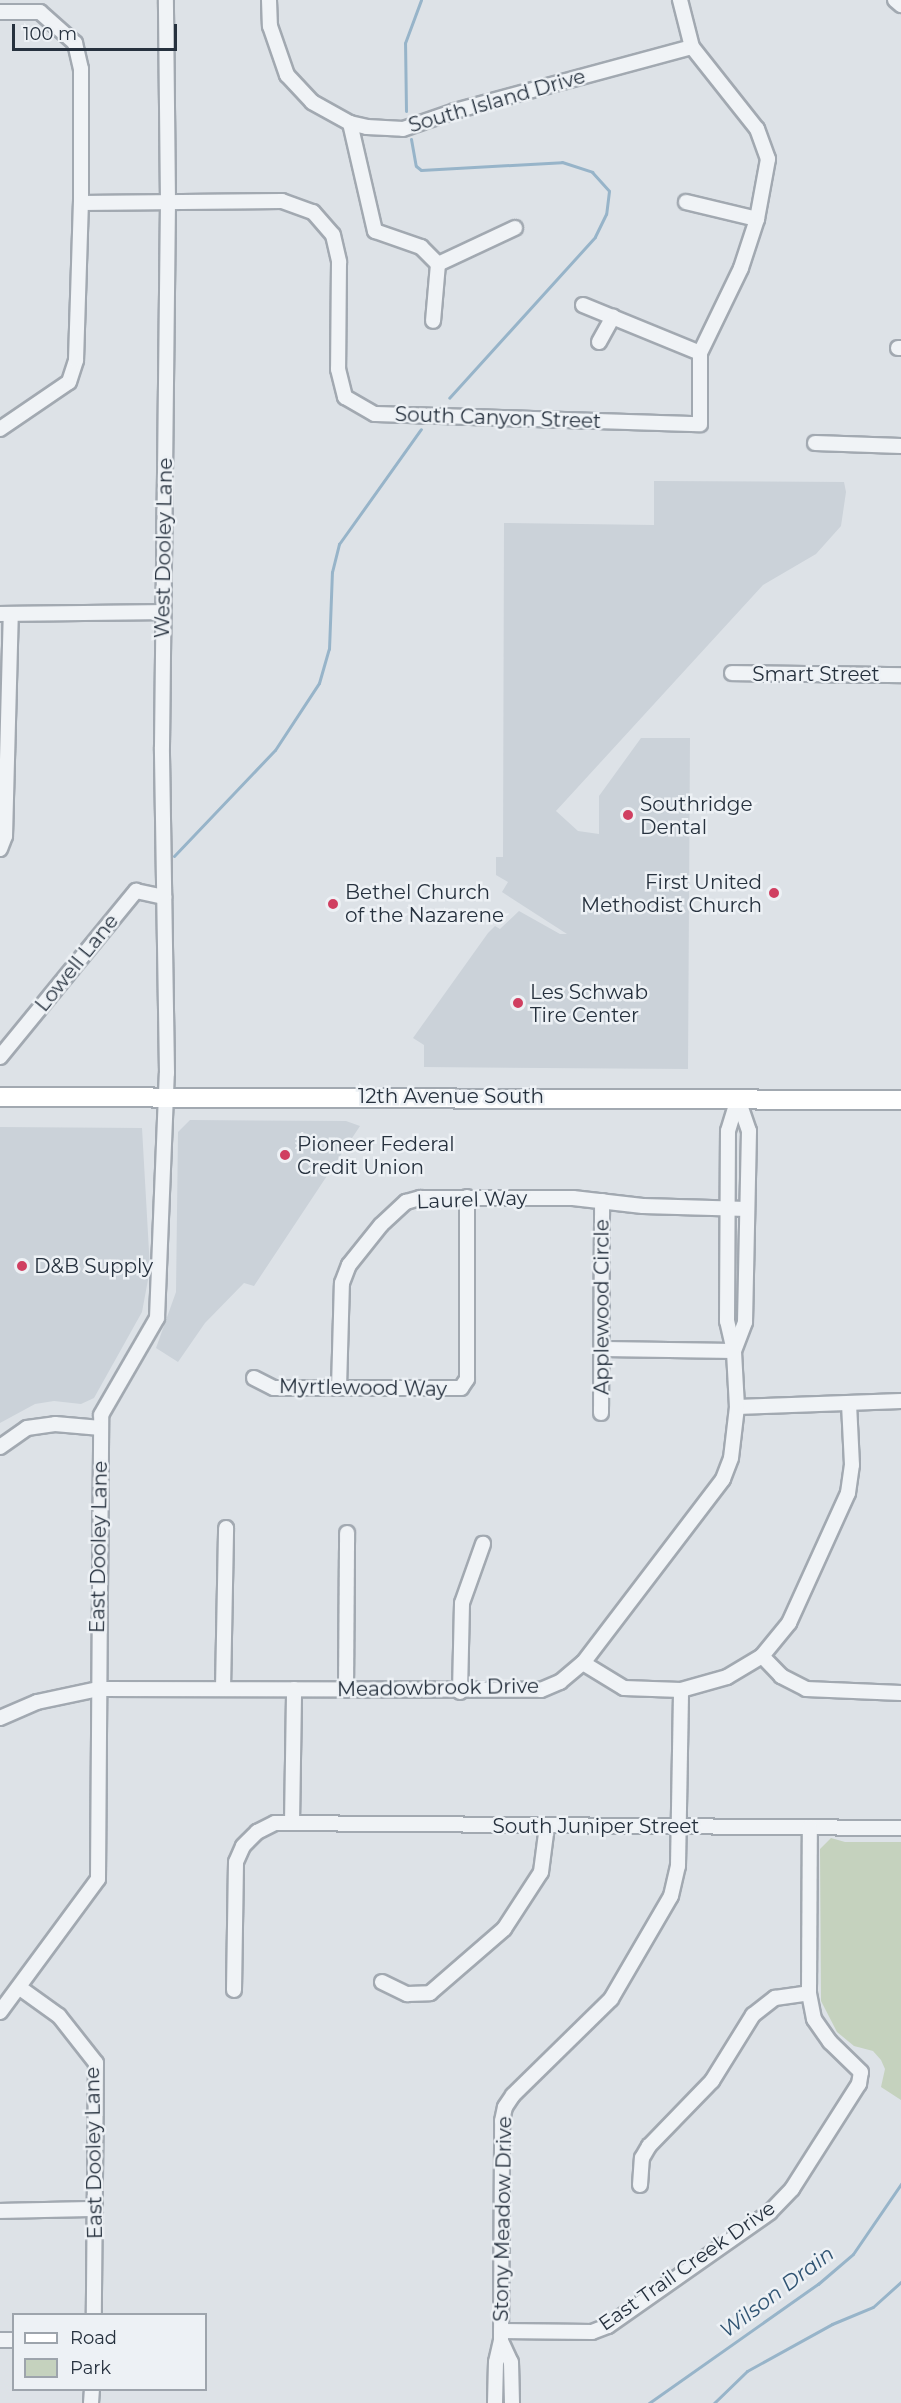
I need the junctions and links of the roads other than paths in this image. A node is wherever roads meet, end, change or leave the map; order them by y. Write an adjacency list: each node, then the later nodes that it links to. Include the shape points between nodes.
1 (166, 0): 10 (street, West Dooley Lane)
2 (270, 0): 8 (street, South Island Drive, via 270,26 287,75 312,102)
3 (680, 0): 7 (street)
4 (895, 0): 5 (street)
5 (901, 5)
6 (0, 12): 9 (street, via 40,12 75,43 81,80)
7 (692, 47): 8 (street, South Island Drive, via 403,129); 12 (street, via 757,129 768,159)
8 (350, 123): 14 (street, via 375,231 421,247)
9 (81, 202): 10 (street, South Canyon Street); 20 (street, via 76,360 69,382)
10 (168, 202): 19 (street, South Canyon Street, via 282,201 313,212 333,235 339,262 338,369 345,397 375,414 700,424); 23 (street, West Dooley Lane)
11 (686, 202): 12 (street)
12 (757, 219): 19 (street, via 741,268)
13 (515, 228): 14 (street)
14 (438, 264): 17 (street)
15 (583, 305): 16 (street)
16 (613, 317): 18 (street); 19 (street)
17 (433, 321)
18 (599, 342)
19 (700, 353)
20 (0, 429)
21 (815, 443): 22 (street)
22 (901, 446)
23 (163, 612): 24 (street); 29 (street, West Dooley Lane)
24 (6, 614): 27 (street)
25 (732, 673): 26 (street, Smart Street)
26 (901, 675)
27 (5, 714): 28 (street, via 4,836)
28 (0, 849)
29 (164, 897): 30 (street, Lowell Lane, via 136,891); 31 (street, West Dooley Lane)
30 (0, 1057)
31 (167, 1095): 32 (main road, 12th Avenue South); 33 (main road, 12th Avenue South); 47 (street, East Dooley Lane, via 157,1318 101,1415)
32 (0, 1097)
33 (738, 1099): 34 (main road, 12th Avenue South); 37 (street, Meadowbrook Drive, via 728,1131); 38 (street, Meadowbrook Drive, via 749,1131)
34 (901, 1100)
35 (467, 1197): 36 (street, Laurel Way); 42 (street, Laurel Way, via 406,1202 387,1218 350,1265 342,1283 339,1307); 42 (street, Myrtlewood Way, via 467,1378 461,1388)
36 (602, 1201): 37 (street, Laurel Way); 39 (street, Applewood Circle)
37 (728, 1209): 38 (street, Laurel Way); 40 (street, Meadowbrook Drive, via 727,1321)
38 (747, 1209): 40 (street, Meadowbrook Drive, via 745,1322)
39 (604, 1349): 40 (street); 46 (street, Applewood Circle)
40 (734, 1351): 45 (street, Meadowbrook Drive)
41 (254, 1378): 42 (street, Myrtlewood Way, via 274,1388)
42 (339, 1388)
43 (901, 1401): 44 (street)
44 (849, 1403): 45 (street); 52 (street, via 852,1465 848,1493 789,1623)
45 (737, 1407): 53 (street, Meadowbrook Drive, via 736,1438 723,1479)
46 (601, 1413)
47 (101, 1428): 48 (street, via 55,1424 27,1428); 54 (street, East Dooley Lane)
48 (0, 1447)
49 (226, 1528): 55 (street)
50 (347, 1533): 57 (street)
51 (483, 1544): 59 (street, via 462,1603)
52 (762, 1656): 58 (street, via 727,1677); 60 (street, via 780,1676 806,1689)
53 (583, 1663): 58 (street, via 624,1689); 59 (street, Meadowbrook Drive, via 560,1682 541,1690)
54 (98, 1689): 55 (street, Meadowbrook Drive); 61 (street, Meadowbrook Drive, via 37,1702); 68 (street, East Dooley Lane, via 98,1879)
55 (223, 1689): 56 (street, Meadowbrook Drive)
56 (294, 1689): 57 (street, Meadowbrook Drive); 62 (street)
57 (346, 1690): 59 (street, Meadowbrook Drive)
58 (681, 1690): 64 (street, Stony Meadow Drive)
59 (460, 1692)
60 (901, 1693)
61 (0, 1718)
62 (292, 1823): 63 (street, South Juniper Street); 69 (street, South Juniper Street, via 275,1823 257,1832 243,1846 236,1862)
63 (548, 1826): 64 (street, South Juniper Street); 67 (street, via 541,1872 504,1929 442,1987 430,1993 407,1994)
64 (679, 1826): 65 (street, South Juniper Street); 76 (street, Stony Meadow Drive, via 678,1866 671,1896 611,1999 505,2107)
65 (810, 1827): 66 (street, South Juniper Street); 70 (street, East Trail Creek Drive)
66 (901, 1828)
67 (382, 1982)
68 (20, 1988): 71 (street, East Dooley Lane); 73 (street, East Dooley Lane, via 59,2016 96,2063)
69 (234, 1990)
70 (809, 1993): 72 (street, via 775,1998 753,2014 706,2088 649,2146 642,2158); 76 (street, East Trail Creek Drive, via 814,2019 830,2042 861,2072 859,2084 792,2189 770,2211 600,2331)
71 (0, 2012)
72 (640, 2185)
73 (95, 2209): 74 (street); 75 (street, East Dooley Lane)
74 (0, 2211)
75 (94, 2313)
76 (501, 2336): 77 (street, Stony Meadow Drive); 78 (street, Stony Meadow Drive, via 512,2361)
77 (495, 2403)
78 (512, 2403)

